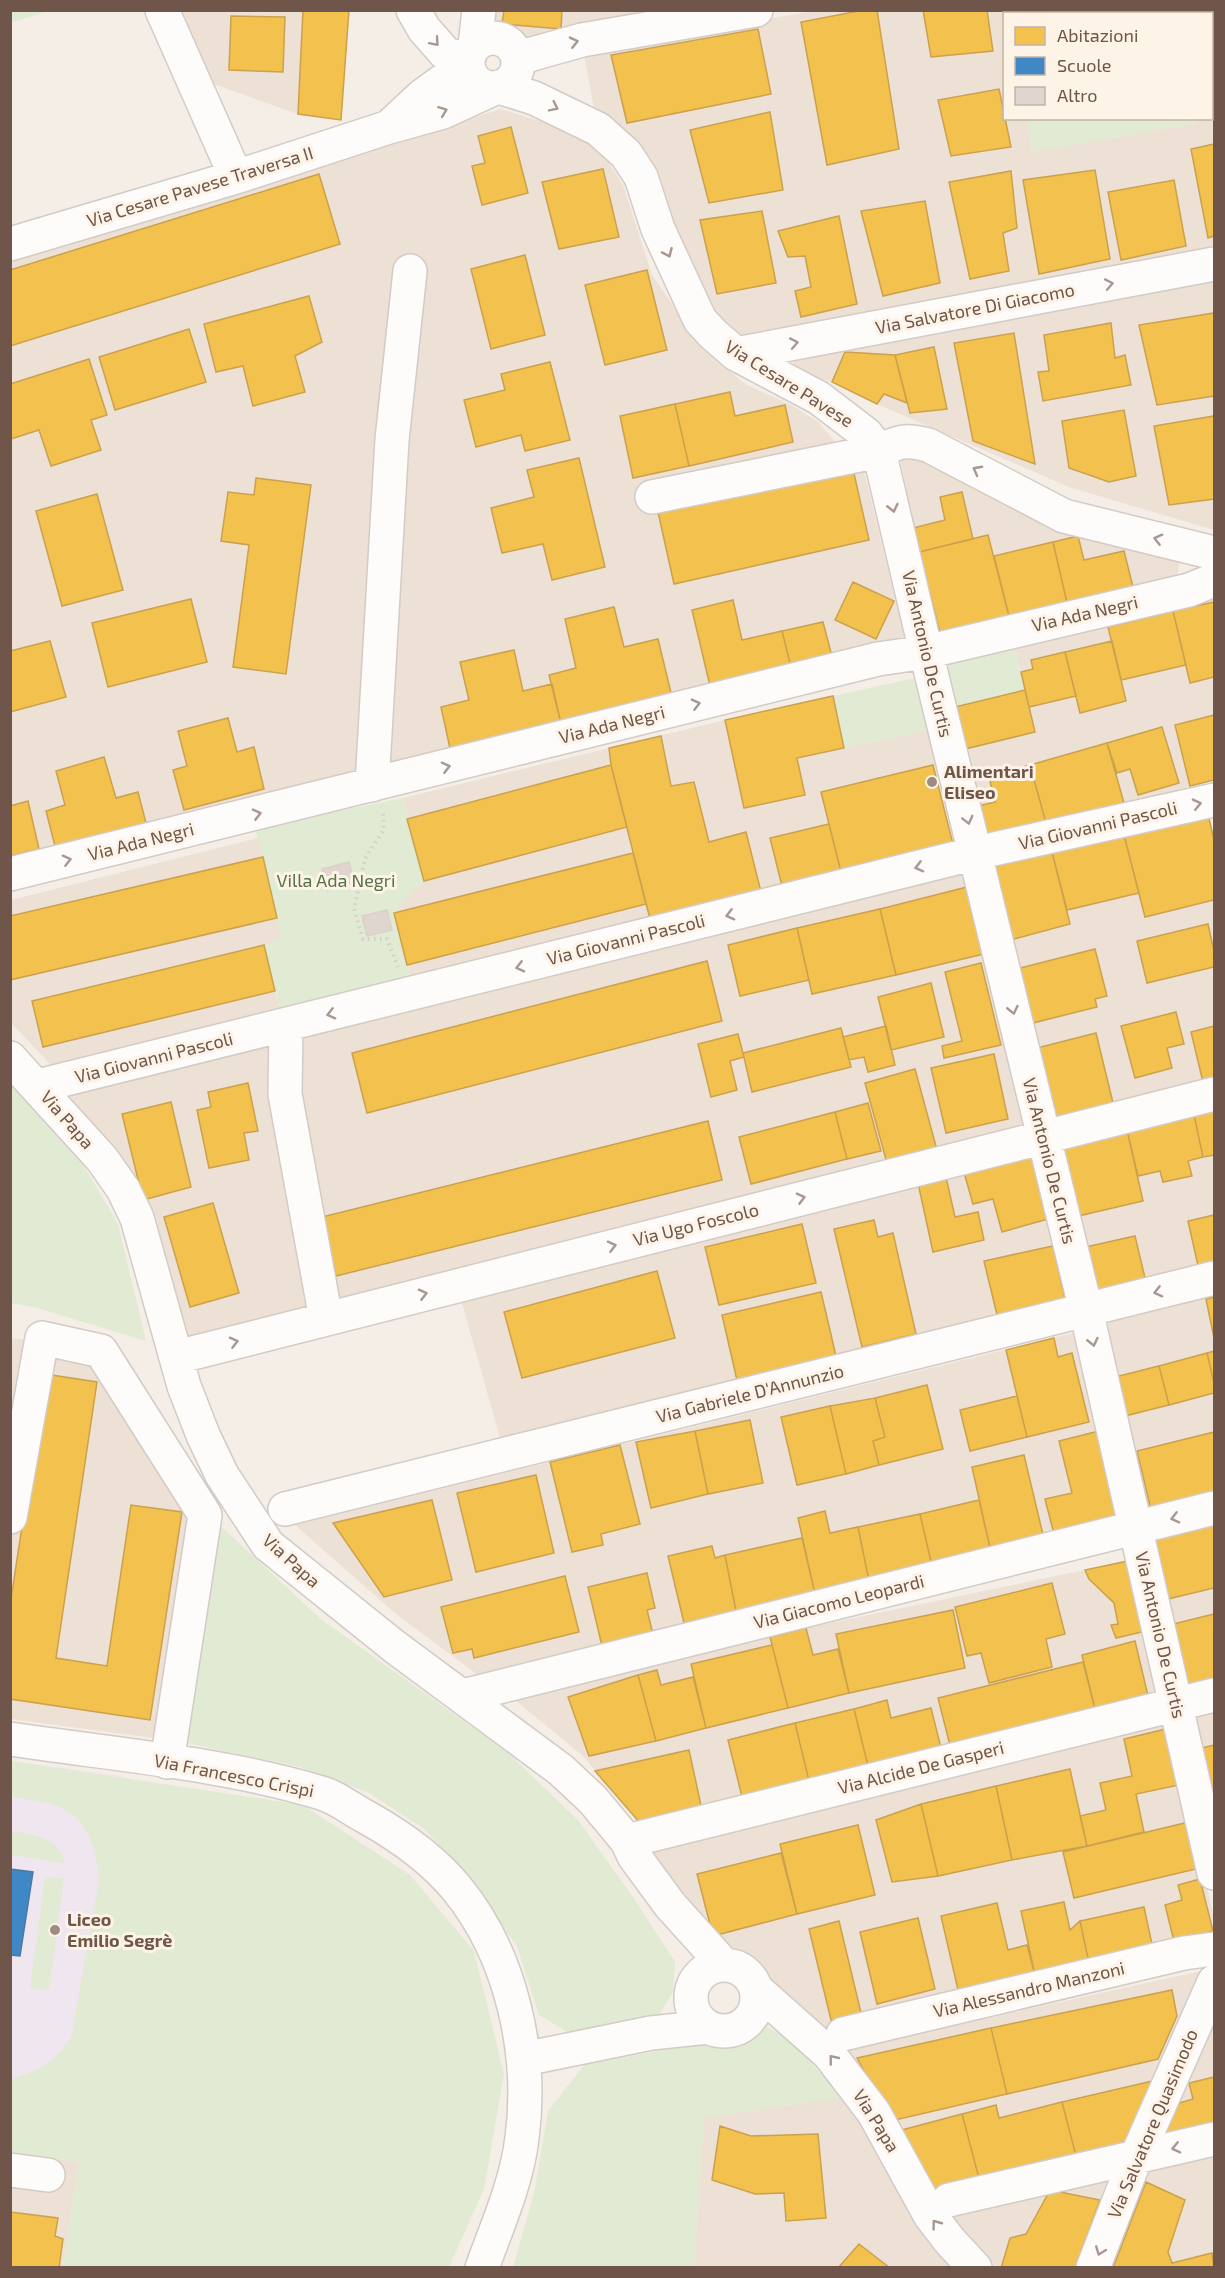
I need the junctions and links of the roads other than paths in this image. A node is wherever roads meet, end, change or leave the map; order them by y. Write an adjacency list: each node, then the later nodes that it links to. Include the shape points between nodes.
1 (162, 10): 10 (street)
2 (413, 10): 6 (street, one-way to 6, via 446,54)
3 (479, 10): 6 (street)
4 (756, 10): 5 (street)
5 (641, 20): 7 (street, one-way to 5)
6 (470, 56): 7 (street, via 481,40 496,37 510,44); 8 (street, via 468,70 476,82); 9 (street, Via Cesare Pavese Traversa II)
7 (518, 58): 8 (street, via 512,79)
8 (497, 88): 9 (street, Via Cesare Pavese Traversa II, one-way to 8, via 443,112); 14 (street, Via Cesare Pavese, one-way to 14, via 534,98 598,129 626,154 641,177 657,229 690,302 700,320)
9 (389, 128): 10 (street, Via Cesare Pavese Traversa II)
10 (236, 177): 11 (street, Via Cesare Pavese Traversa II)
11 (10, 244)
12 (1215, 264): 14 (street, Via Salvatore Di Giacomo, one-way to 12)
13 (410, 271): 20 (street, via 392,440)
14 (736, 354): 15 (street, Via Cesare Pavese, via 819,398 866,434)
15 (879, 451): 16 (street); 17 (street, one-way to 15, via 1065,516 928,445 910,440); 19 (street, Via Antonio De Curtis, one-way to 19)
16 (652, 497)
17 (1215, 553)
18 (1215, 580): 19 (street, Via Ada Negri, via 1189,590)
19 (926, 652): 20 (street, Via Ada Negri, one-way to 19, via 878,659); 22 (street, Via Antonio De Curtis, one-way to 22)
20 (372, 785): 23 (street, Via Ada Negri, one-way to 20)
21 (1215, 800): 22 (street, Via Giovanni Pascoli, one-way to 21)
22 (976, 853): 24 (street, Via Giovanni Pascoli, one-way to 24); 28 (street, Via Antonio De Curtis, one-way to 28)
23 (10, 874)
24 (286, 1025): 26 (street, Via Giovanni Pascoli); 31 (street, via 285,1094)
25 (10, 1058): 26 (street, Via Papa)
26 (38, 1086): 32 (street, Via Papa, via 102,1159 123,1190 137,1218)
27 (1215, 1094): 28 (street, Via Ugo Foscolo)
28 (1043, 1136): 30 (street, Via Antonio De Curtis); 31 (street, Via Ugo Foscolo, one-way to 28)
29 (1215, 1278): 30 (street, Via Gabriele D'Annunzio, one-way to 30)
30 (1086, 1310): 34 (street, Via Gabriele D'Annunzio); 36 (street, Via Antonio De Curtis, one-way to 36)
31 (326, 1319): 32 (street, Via Ugo Foscolo, one-way to 31)
32 (177, 1357): 38 (street, Via Papa, via 184,1386 222,1475 268,1545)
33 (1215, 1508): 36 (street, Via Giacomo Leopardi, one-way to 36)
34 (285, 1509)
35 (10, 1517): 41 (street, via 42,1338 101,1351 205,1515)
36 (1135, 1528): 38 (street, Via Giacomo Leopardi); 39 (street, Via Antonio De Curtis)
37 (1215, 1695): 39 (street, Via Alcide De Gasperi)
38 (463, 1696): 42 (street, Via Papa, via 561,1770 593,1800)
39 (1177, 1705): 42 (street, Via Alcide De Gasperi); 43 (street, Via Antonio De Curtis)
40 (10, 1739): 41 (street, Via Francesco Crispi)
41 (167, 1762): 53 (street, Via Francesco Crispi, via 225,1770 321,1792 398,1835 458,1890 478,1921 500,1964 515,2008)
42 (627, 1841): 44 (street, Via Papa)
43 (1215, 1873)
44 (670, 1905): 46 (street, Via Papa); 48 (street, Via Papa)
45 (1215, 1949): 52 (street, Via Alessandro Manzoni)
46 (724, 1965): 48 (street, via 703,1973); 49 (street, via 745,1971)
47 (1215, 1982): 55 (street, Via Salvatore Quasimodo)
48 (693, 1989): 50 (street, via 693,2008); 51 (street, via 675,2018)
49 (757, 1990): 50 (street, via 756,2009 741,2026 719,2031); 60 (street, Via Papa, one-way to 49, via 930,2215 874,2113 830,2054)
50 (708, 2027): 51 (street)
51 (651, 2033): 53 (street)
52 (843, 2034)
53 (524, 2059): 59 (street, Via Francesco Crispi, via 526,2100 522,2140 509,2193)
54 (1215, 2139): 55 (street, one-way to 55)
55 (1137, 2158): 58 (street); 61 (street, Via Salvatore Quasimodo, one-way to 61)
56 (10, 2170): 57 (street)
57 (48, 2175)
58 (949, 2200)
59 (482, 2268)
60 (975, 2268)
61 (1093, 2268)

